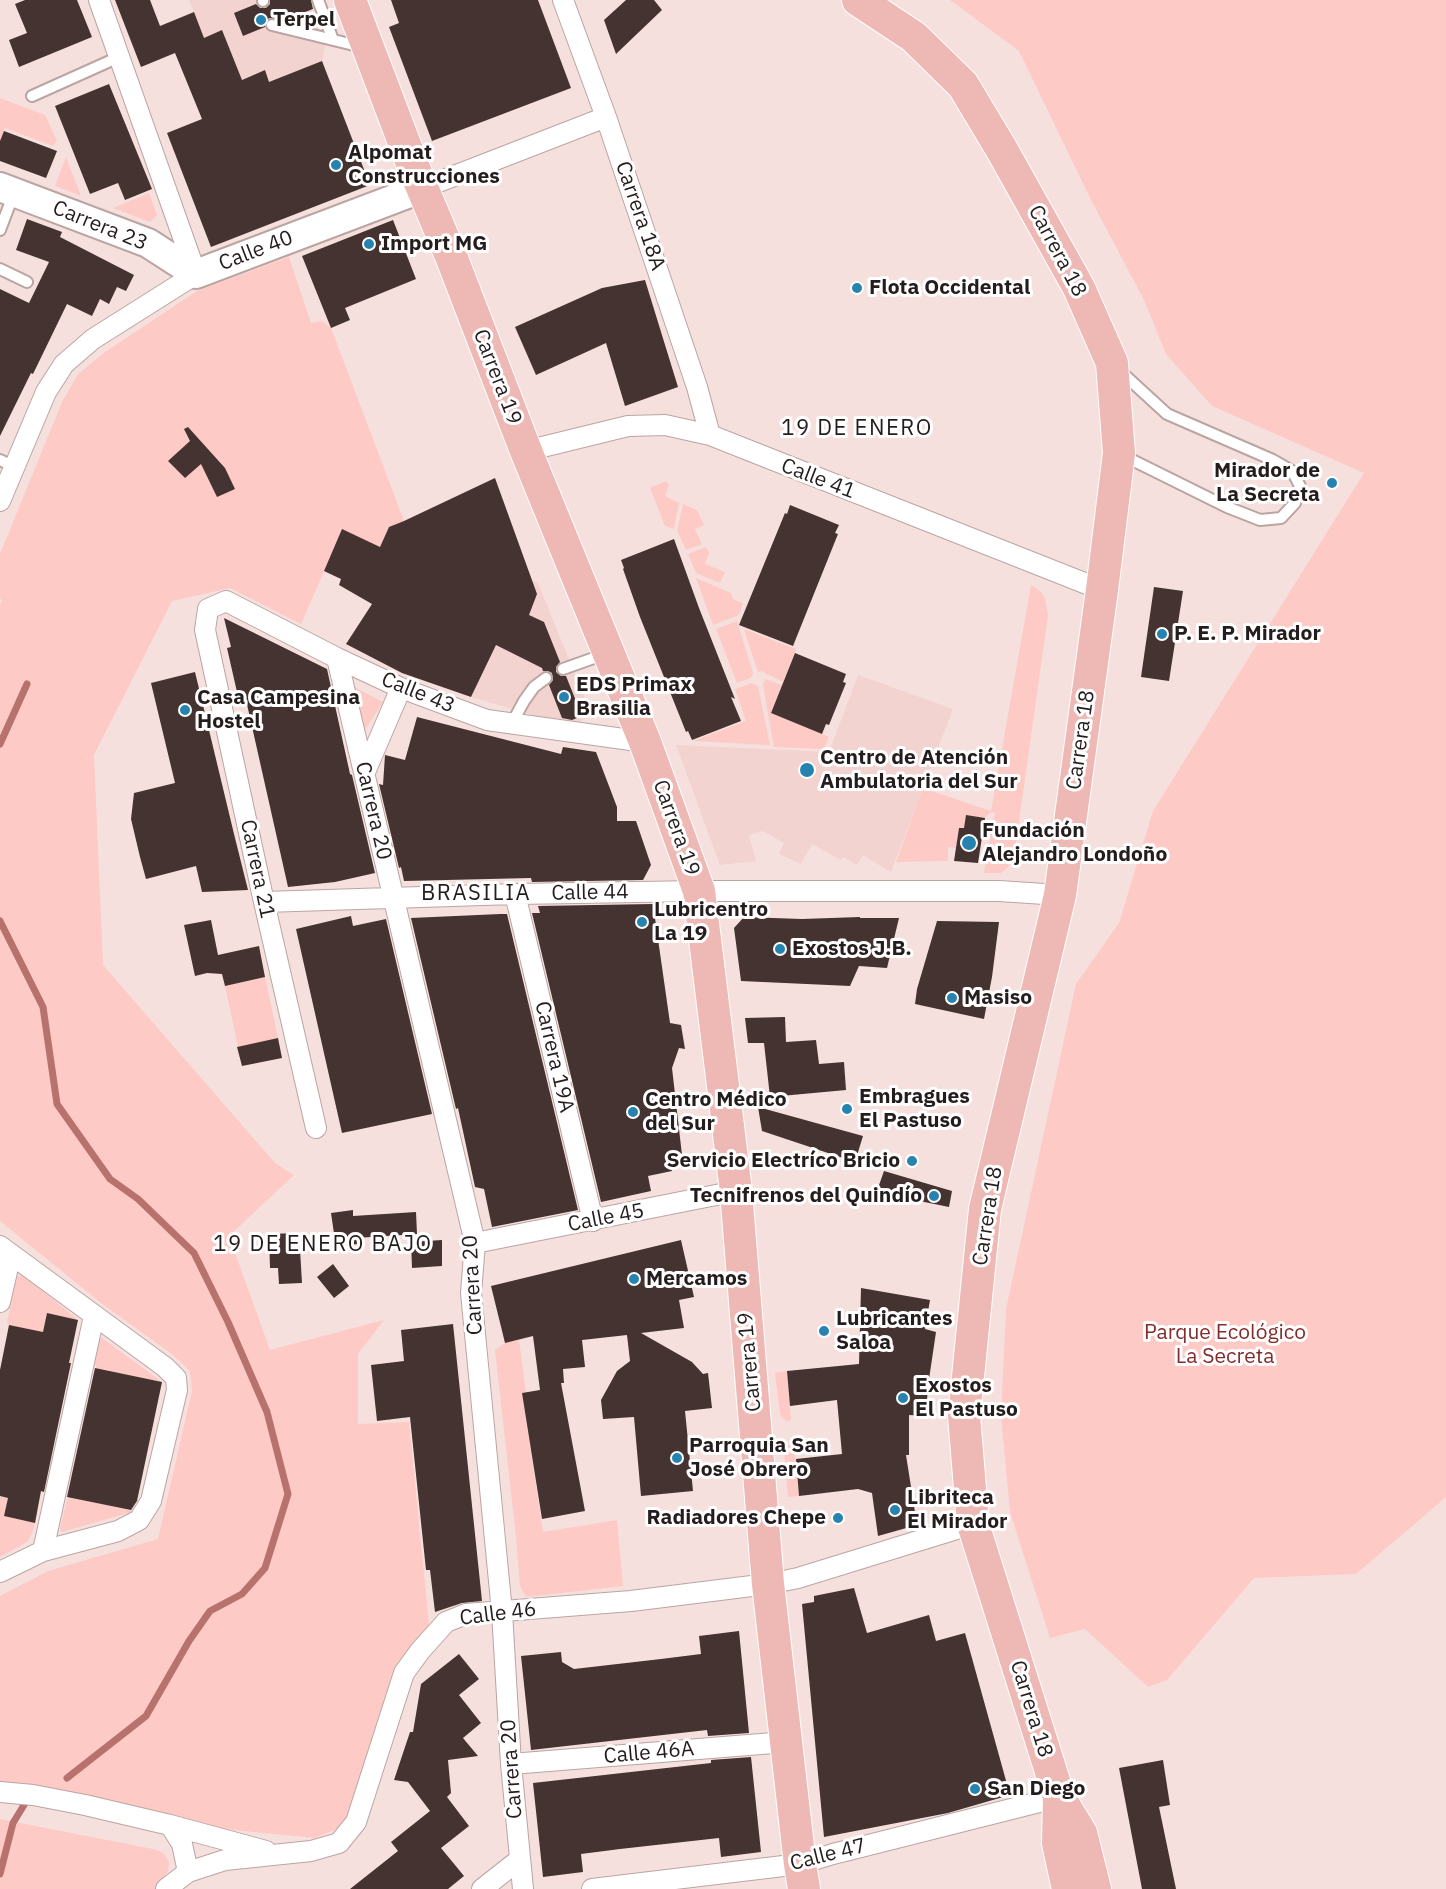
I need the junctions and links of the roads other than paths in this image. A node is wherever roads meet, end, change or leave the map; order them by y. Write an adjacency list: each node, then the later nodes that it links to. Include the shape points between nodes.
1 (99, 0): 9 (street)
2 (318, 0): 7 (lane)
3 (350, 0): 8 (main road, Carrera 19)
4 (563, 0): 11 (street, Carrera 18A)
5 (858, 0): 18 (main road, Carrera 18, via 914,37 963,85 1078,288)
6 (272, 25): 7 (lane)
7 (333, 40): 8 (lane)
8 (369, 49): 12 (main road, Carrera 19)
9 (119, 57): 10 (lane); 16 (street)
10 (32, 96)
11 (606, 117): 12 (street, Calle 40); 19 (street, Carrera 18A)
12 (423, 188): 16 (street, Calle 40); 20 (main road, Carrera 19)
13 (7, 190): 14 (lane); 16 (street, Carrera 23, via 148,243)
14 (0, 230)
15 (0, 269): 17 (lane)
16 (196, 274): 22 (street, Calle 40, via 93,339 64,364)
17 (27, 282)
18 (1112, 363): 21 (main road, Carrera 18); 21 (lane, via 1167,414 1273,460 1292,471 1300,486 1295,503 1281,518 1260,520)
19 (710, 435): 20 (street, Calle 41, via 666,425 628,426); 24 (street, Calle 41)
20 (526, 452): 26 (main road, Carrera 19)
21 (1119, 453): 24 (main road, Carrera 18)
22 (8, 464): 23 (street, Calle 40)
23 (0, 501)
24 (1102, 590): 36 (main road, Carrera 18)
25 (208, 609): 27 (street, Calle 43, via 226,601); 38 (street, Carrera 21, via 205,630)
26 (608, 653): 28 (lane); 32 (main road, Carrera 19)
27 (337, 658): 30 (street, Calle 43); 33 (street, Carrera 20)
28 (563, 669)
29 (546, 678): 31 (lane, via 534,687)
30 (401, 688): 31 (street, Calle 43, via 487,720); 33 (street)
31 (512, 723): 32 (street, Calle 43)
32 (645, 742): 34 (main road, Carrera 19)
33 (365, 772): 37 (street, Carrera 20)
34 (699, 891): 35 (street, Calle 44); 36 (street, Calle 44, via 999,891); 40 (main road, Carrera 19)
35 (515, 894): 37 (street, Calle 44); 41 (street, Carrera 19A)
36 (1060, 895): 46 (main road, Carrera 18, via 985,1209 964,1416)
37 (393, 897): 38 (street, Calle 44); 42 (street, Carrera 20)
38 (264, 902): 39 (street, Carrera 21)
39 (316, 1128)
40 (736, 1191): 41 (street, Calle 45); 49 (main road, Carrera 19)
41 (593, 1221): 42 (street, Calle 45)
42 (475, 1243): 50 (street, Carrera 20, via 471,1293)
43 (5, 1250): 44 (street); 45 (street)
44 (0, 1302)
45 (94, 1316): 47 (street); 47 (street, via 165,1367 176,1378 177,1390 151,1501 139,1520 118,1531)
46 (973, 1524): 49 (street, Calle 46); 54 (main road, Carrera 18)
47 (43, 1551): 48 (street)
48 (0, 1572)
49 (768, 1584): 50 (street, Calle 46); 51 (main road, Carrera 19)
50 (502, 1612): 52 (street, Carrera 20); 56 (street, Calle 46, via 466,1614 446,1622 404,1673 356,1822 339,1843)
51 (786, 1742): 52 (street, Calle 46A); 59 (main road, Carrera 19)
52 (511, 1764): 57 (street, Carrera 20)
53 (0, 1792): 55 (street, via 85,1805)
54 (1059, 1797): 59 (street, Calle 47, via 833,1854); 64 (main road, Carrera 18, via 1058,1843); 65 (main road, Carrera 18, via 1081,1833)
55 (170, 1825): 56 (street); 58 (street, via 182,1844)
56 (281, 1855): 58 (street, Calle 46, via 225,1860)
57 (519, 1860): 61 (street); 62 (street, Carrera 20)
58 (188, 1872): 60 (street, Calle 46)
59 (802, 1877): 63 (street, Calle 47)
60 (166, 1889)
61 (482, 1889)
62 (523, 1889)
63 (592, 1889)
64 (1068, 1889)
65 (1095, 1889)

